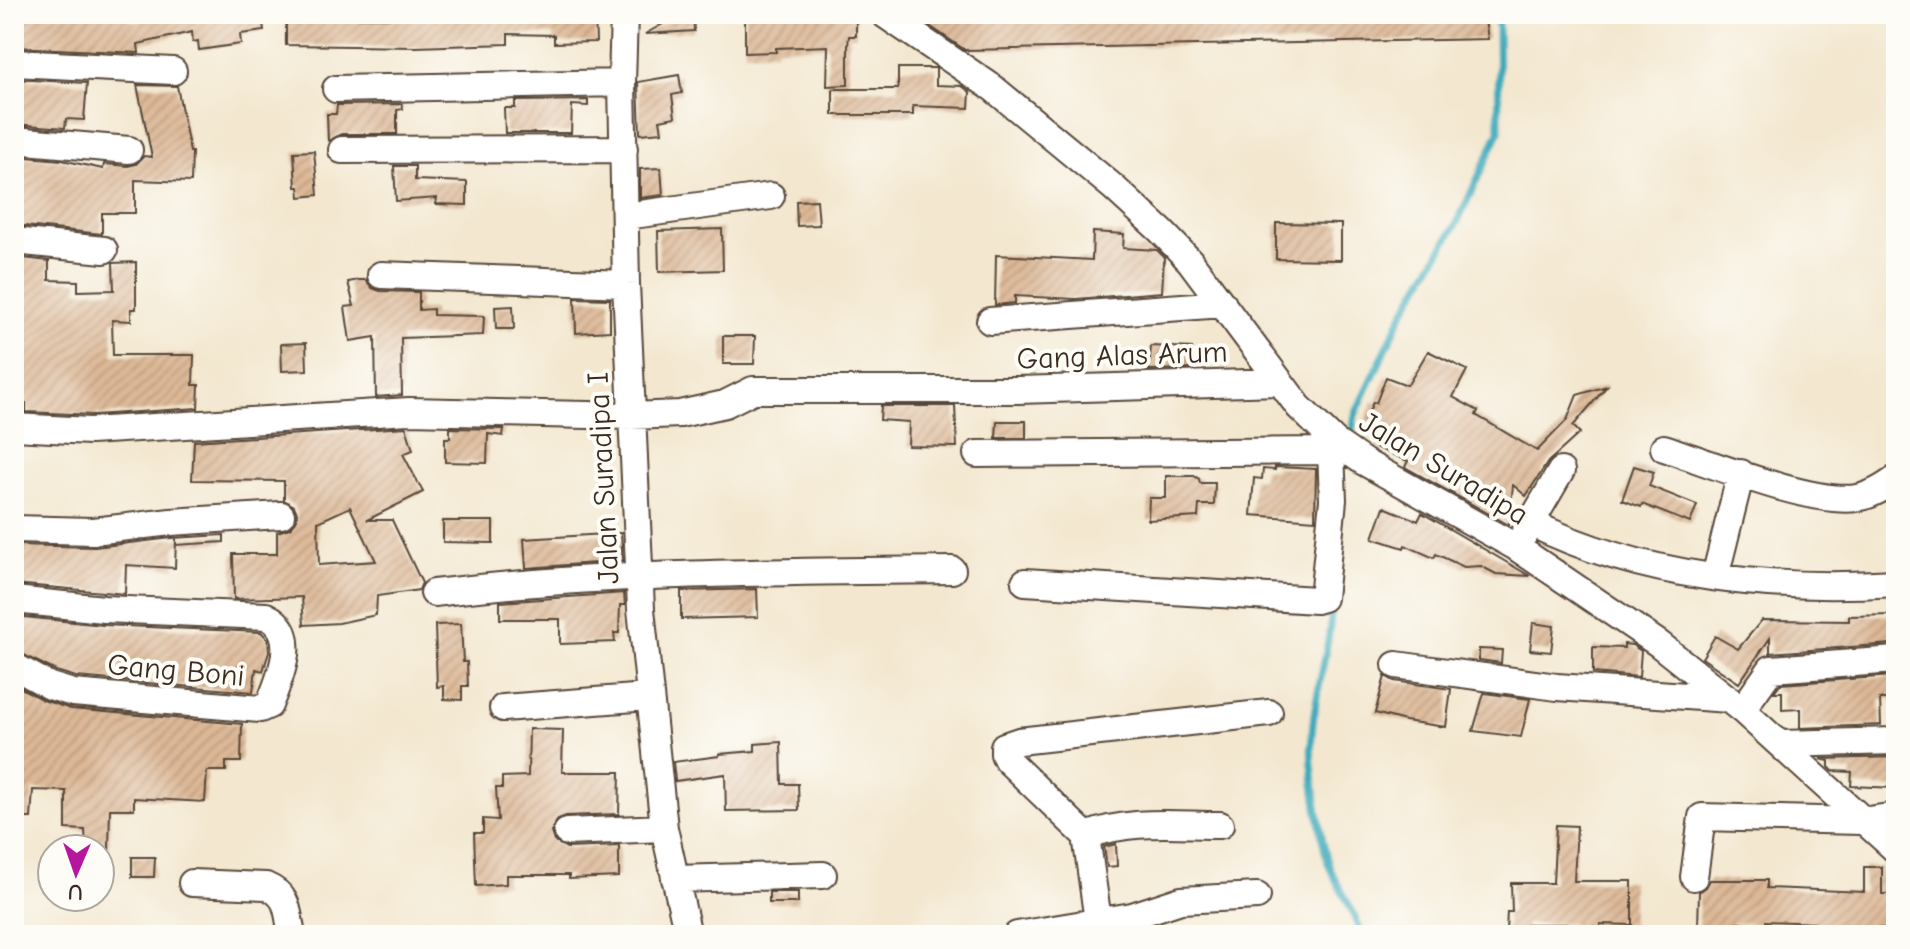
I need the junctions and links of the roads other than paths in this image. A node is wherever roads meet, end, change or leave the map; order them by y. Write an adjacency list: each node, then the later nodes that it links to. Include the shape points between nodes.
1 (624, 14): 6 (street, Jalan Suradipa I)
2 (885, 14): 3 (street); 18 (street, Jalan Suradipa, via 993,88 1113,187 1180,251)
3 (902, 14)
4 (14, 63): 5 (street)
5 (173, 71)
6 (622, 83): 7 (street); 9 (street, Jalan Suradipa I)
7 (336, 89)
8 (14, 140): 10 (street)
9 (624, 149): 11 (street); 13 (street, Jalan Suradipa I)
10 (129, 150)
11 (342, 150)
12 (771, 196): 13 (street)
13 (626, 216): 17 (street, Jalan Suradipa I)
14 (14, 241): 15 (street)
15 (104, 250)
16 (381, 275): 17 (street)
17 (626, 284): 21 (street, Jalan Suradipa I)
18 (1223, 304): 19 (street); 20 (street, Jalan Suradipa)
19 (990, 321)
20 (1279, 382): 21 (street, Gang Alas Arum, via 753,390 707,409); 23 (street, Jalan Suradipa)
21 (631, 416): 22 (street, Gang Alas Arum, via 409,411 90,431); 35 (street, Jalan Suradipa I)
22 (14, 427)
23 (1330, 444): 25 (street); 32 (street, Jalan Suradipa); 36 (street, via 1333,500 1323,598)
24 (1664, 448): 27 (street)
25 (977, 454)
26 (1561, 471): 30 (street)
27 (1741, 473): 28 (street, via 1832,499 1859,498); 34 (street)
28 (1896, 479)
29 (281, 515): 31 (street, via 93,531)
30 (1531, 523): 32 (street); 34 (street, via 1632,561)
31 (14, 529)
32 (1516, 547): 44 (street, Jalan Suradipa, via 1659,644)
33 (952, 570): 35 (street)
34 (1715, 577): 37 (street, via 1821,586)
35 (640, 578): 38 (street); 43 (street, Jalan Suradipa I)
36 (1025, 582)
37 (1896, 583)
38 (434, 593)
39 (14, 600): 42 (street, Gang Boni, via 266,616 284,631 287,648 269,705 260,709 73,693)
40 (1896, 660): 44 (street, via 1771,669)
41 (1396, 665): 44 (street)
42 (14, 666)
43 (648, 697): 45 (street); 52 (street, Jalan Suradipa I)
44 (1736, 704): 48 (street, Jalan Suradipa)
45 (503, 708)
46 (1269, 713): 54 (street, via 1006,744 1007,760)
47 (1896, 741): 48 (street)
48 (1780, 744): 50 (street, Jalan Suradipa)
49 (1896, 816): 50 (street)
50 (1861, 821): 55 (street, Jalan Suradipa); 57 (street, via 1702,817)
51 (1220, 825): 54 (street, via 1130,824)
52 (664, 828): 53 (street); 58 (street, Jalan Suradipa I)
53 (567, 832)
54 (1086, 836): 61 (street)
55 (1896, 850)
56 (823, 875): 58 (street)
57 (1694, 877)
58 (675, 879): 63 (street, Jalan Suradipa I)
59 (192, 883): 62 (street, via 276,890 284,898)
60 (1257, 896): 61 (street, via 1181,900)
61 (1098, 921): 64 (street)
62 (292, 935)
63 (688, 935)
64 (1017, 935)

